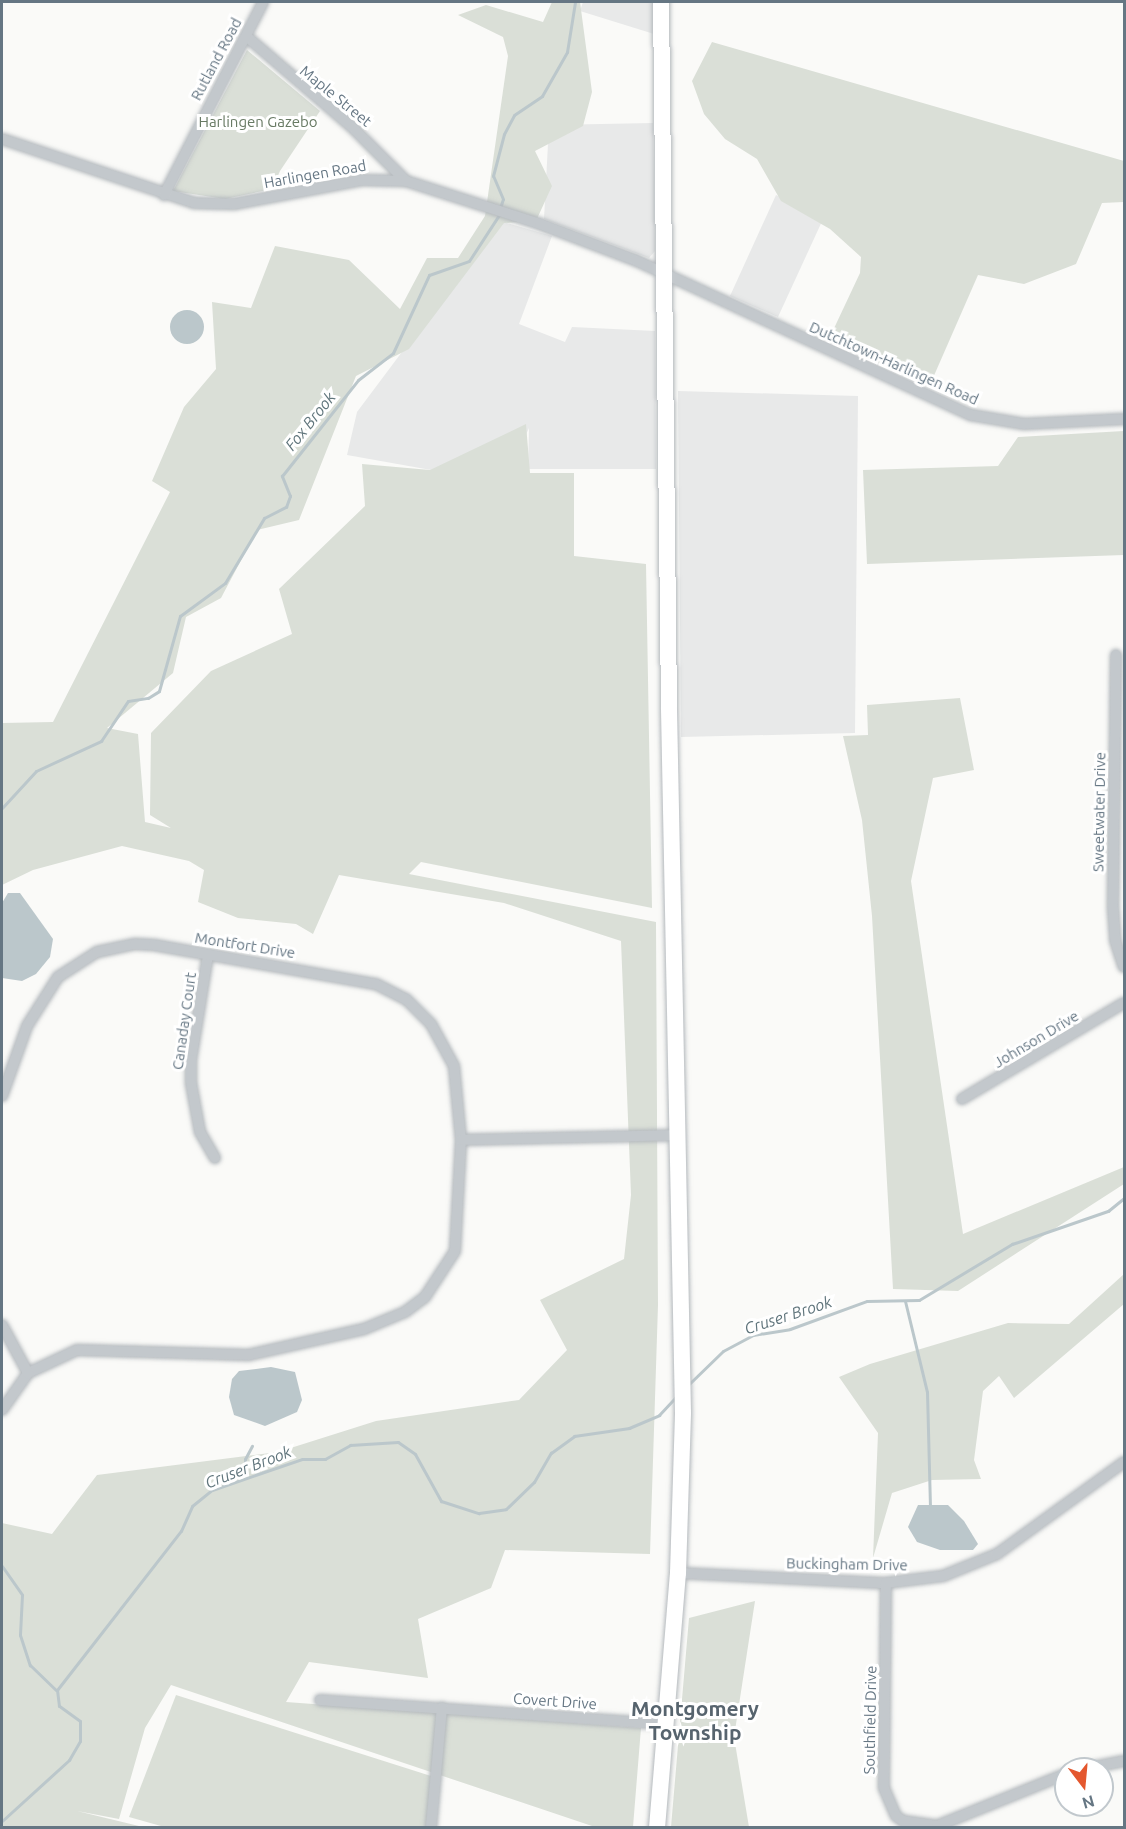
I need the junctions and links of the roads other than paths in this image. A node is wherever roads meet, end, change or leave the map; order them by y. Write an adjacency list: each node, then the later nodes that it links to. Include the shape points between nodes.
1 (263, 2): 3 (street, Rutland Road)
2 (662, 2): 7 (highway)
3 (246, 36): 5 (street, Maple Street, via 378,151); 6 (street, Rutland Road)
4 (2, 139): 6 (street, Harlingen Road)
5 (406, 181): 6 (street, Harlingen Road, via 362,180 218,205); 7 (street, Harlingen Road, via 510,213)
6 (164, 195)
7 (665, 273): 8 (street, Dutchtown-Harlingen Road, via 971,415 1011,424); 15 (highway)
8 (1125, 419)
9 (1116, 655): 11 (street, Sweetwater Drive, via 1113,908 1115,940)
10 (208, 955): 13 (street, Montfort Drive, via 135,944 97,952 70,966 39,1002); 16 (street, Montfort Drive, via 376,984 406,999 431,1024 454,1066); 17 (street, Canaday Court, via 191,1060 191,1083 200,1132)
11 (1125, 967)
12 (1125, 1004): 14 (street, Johnson Drive)
13 (2, 1096)
14 (962, 1099)
15 (678, 1135): 16 (street); 22 (highway, via 683,1365)
16 (461, 1140): 19 (street, Montfort Drive, via 455,1251 425,1297 405,1312 364,1329 274,1352 249,1355 95,1347 77,1350)
17 (215, 1158)
18 (2, 1324): 19 (street)
19 (28, 1374): 20 (street, Montfort Drive)
20 (2, 1410)
21 (1125, 1462): 23 (street, Buckingham Drive, via 997,1554 943,1576)
22 (678, 1573): 23 (street, Buckingham Drive); 26 (highway)
23 (886, 1582): 27 (street, Southfield Drive, via 884,1788 896,1816 903,1821 937,1827)
24 (320, 1700): 25 (street, Covert Drive)
25 (442, 1708): 26 (street, Covert Drive); 28 (street)
26 (667, 1724): 29 (highway)
27 (1054, 1779)
28 (431, 1827)
29 (657, 1827)

